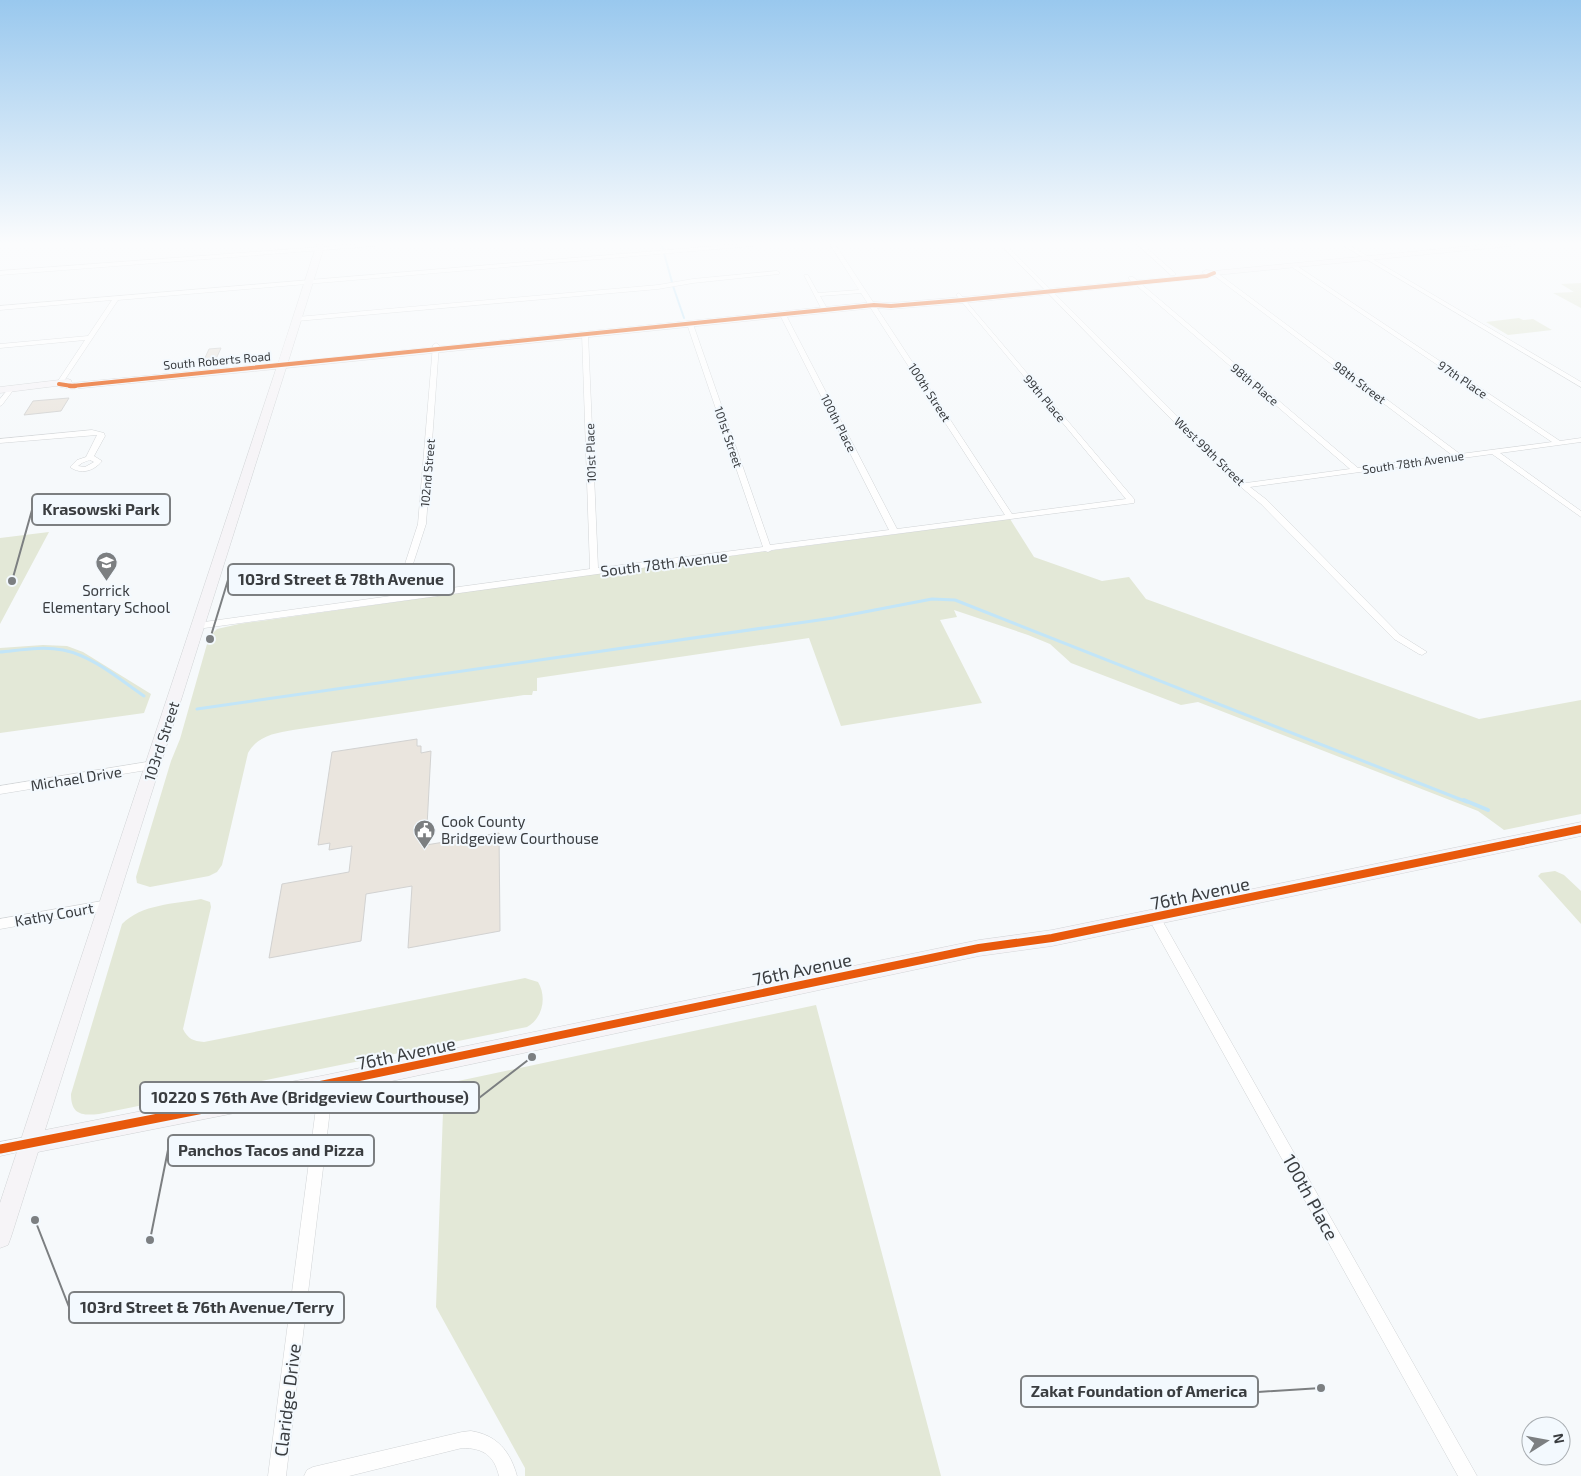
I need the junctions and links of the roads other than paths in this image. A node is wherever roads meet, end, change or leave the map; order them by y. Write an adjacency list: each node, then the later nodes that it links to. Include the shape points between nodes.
1 (106, 313): 16 (street)
2 (298, 313): 13 (street, 103rd Street)
3 (365, 313): 13 (street)
4 (801, 313): 12 (street, South Roberts Road)
5 (882, 313): 37 (street, 100th Street)
6 (974, 313): 35 (street, 99th Place)
7 (1072, 313): 34 (street, West 99th Street, via 1224,468)
8 (1172, 313): 33 (street, 98th Place)
9 (1267, 313): 31 (street, 98th Street)
10 (1364, 313): 29 (street, 97th Place)
11 (1460, 313): 21 (street)
12 (783, 315): 14 (street, South Roberts Road); 38 (street, 100th Place)
13 (296, 319): 19 (street, 103rd Street)
14 (690, 324): 15 (street, South Roberts Road); 39 (street, 101st Street)
15 (585, 334): 18 (street, South Roberts Road); 40 (street, 101st Place)
16 (90, 338): 17 (street); 22 (street)
17 (0, 346)
18 (436, 348): 19 (street, South Roberts Road); 41 (street, 102nd Street, via 423,517)
19 (283, 363): 22 (street, South Roberts Road, via 80,385); 42 (street, 103rd Street)
20 (1581, 375): 21 (street)
21 (1566, 377): 23 (street)
22 (59, 384): 24 (street, South Roberts Road)
23 (1581, 385)
24 (11, 389): 25 (street, South Roberts Road); 26 (street)
25 (0, 390)
26 (0, 404)
27 (1581, 440): 29 (street, South 78th Avenue)
28 (0, 442): 32 (street, via 101,433)
29 (1559, 443): 30 (street, South 78th Avenue)
30 (1493, 452): 31 (street, South 78th Avenue); 36 (street)
31 (1458, 456): 33 (street, South 78th Avenue)
32 (89, 458)
33 (1356, 470): 34 (street, South 78th Avenue)
34 (1245, 485): 43 (street, West 99th Street, via 1397,636)
35 (1131, 501): 37 (street, South 78th Avenue)
36 (1581, 515)
37 (1010, 517): 38 (street, South 78th Avenue)
38 (894, 532): 39 (street, South 78th Avenue)
39 (768, 550): 40 (street, South 78th Avenue)
40 (594, 571): 41 (street, South 78th Avenue)
41 (402, 598): 42 (street, South 78th Avenue)
42 (198, 626): 44 (street, 103rd Street)
43 (1422, 652)
44 (152, 765): 45 (street, Michael Drive); 47 (street, 103rd Street)
45 (0, 790)
46 (1581, 829): 48 (street, 76th Avenue)
47 (108, 905): 49 (street, Kathy Court); 51 (street, 103rd Street)
48 (1154, 918): 50 (street, 76th Avenue, via 979,948); 57 (street, 100th Place)
49 (0, 924)
50 (326, 1085): 51 (street, 76th Avenue); 54 (street, Claridge Drive)
51 (31, 1143): 52 (street); 53 (street, 103rd Street)
52 (0, 1149)
53 (0, 1238)
54 (277, 1476)
55 (313, 1476): 56 (street, via 476,1438 494,1449)
56 (508, 1476)
57 (1468, 1476)

